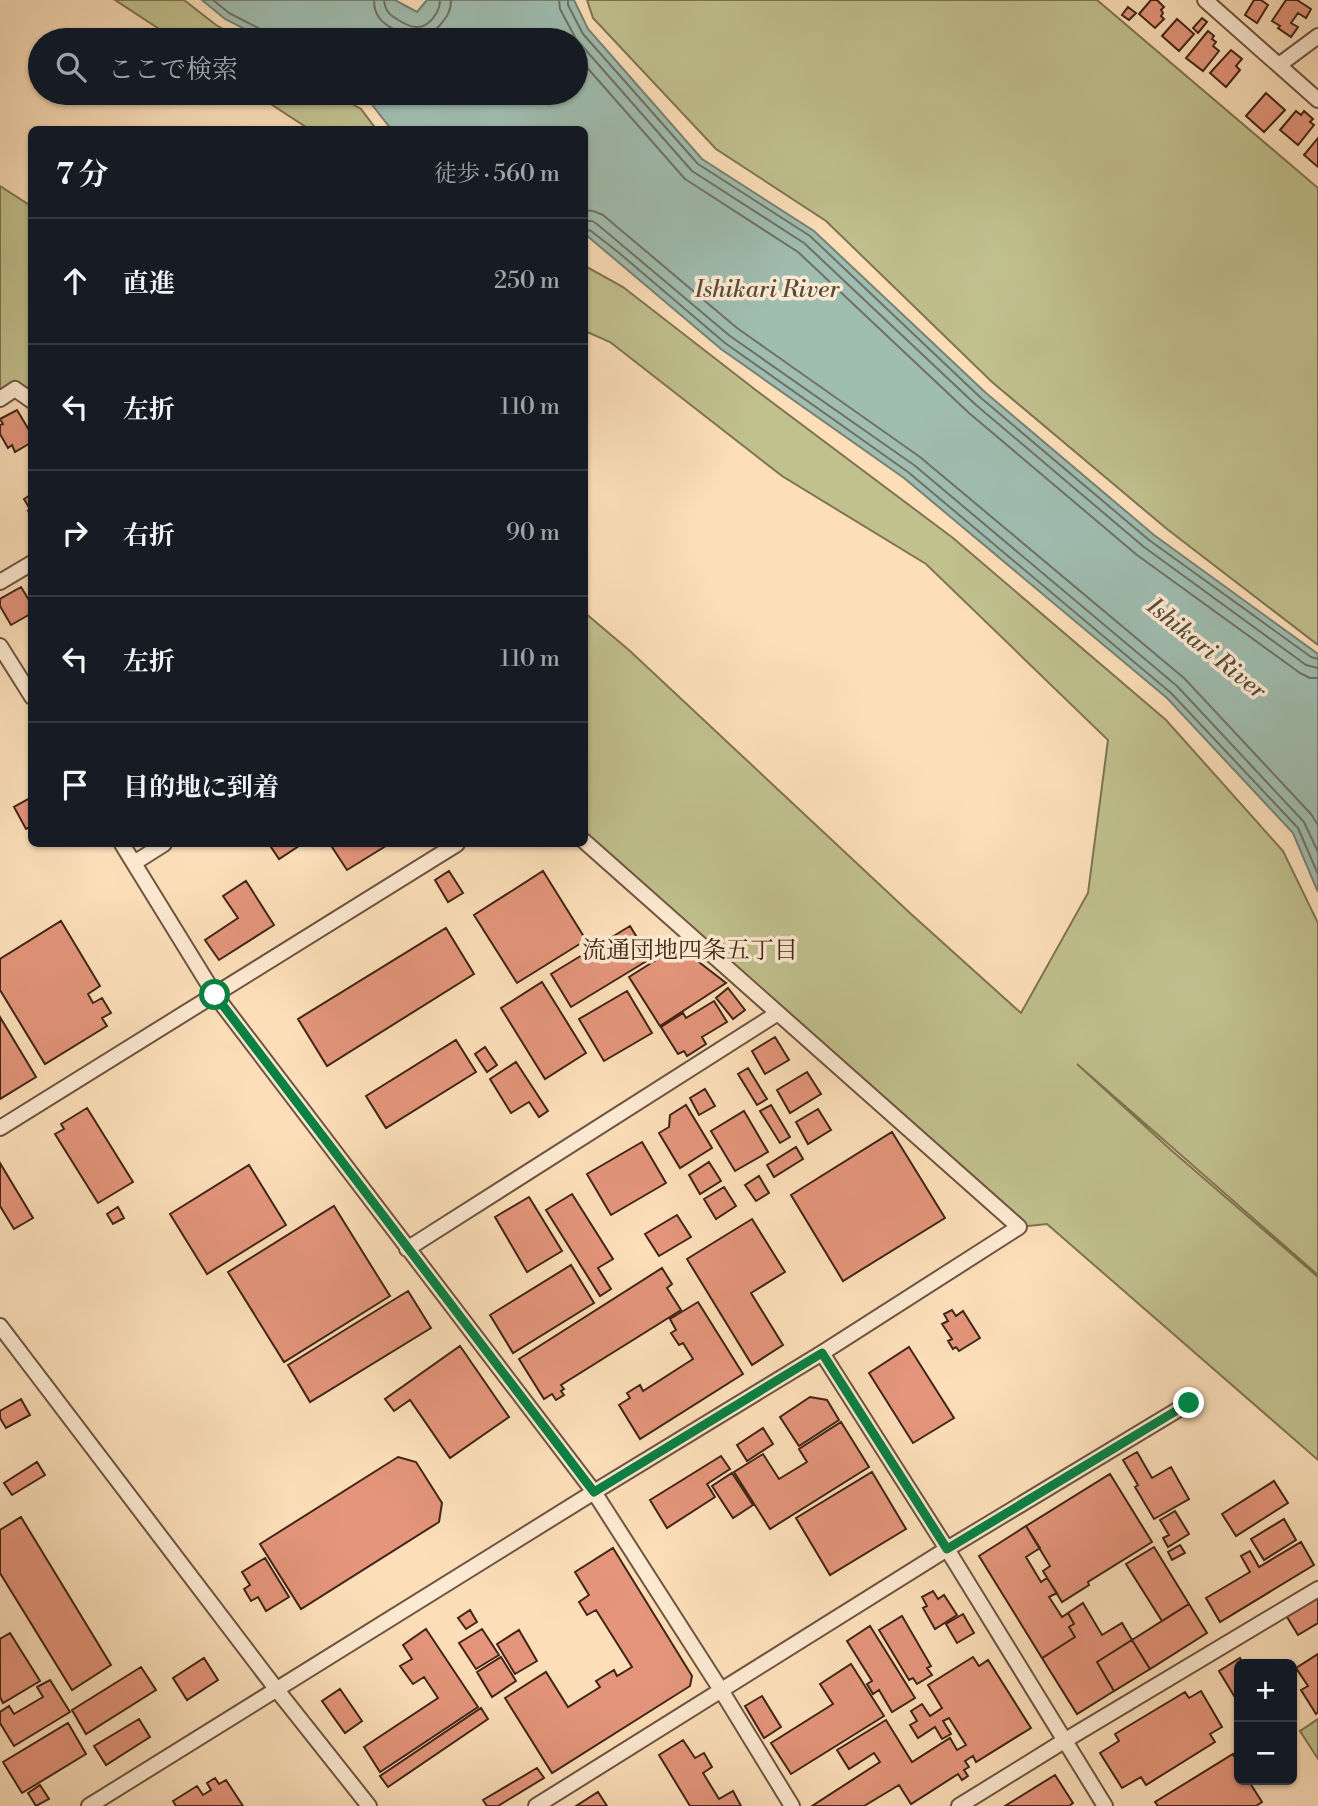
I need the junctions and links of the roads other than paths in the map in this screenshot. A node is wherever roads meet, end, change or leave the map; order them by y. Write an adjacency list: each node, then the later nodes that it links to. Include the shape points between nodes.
1 (1205, 0): 3 (street)
2 (1318, 36): 3 (street)
3 (1279, 65): 4 (street)
4 (1318, 100)
5 (28, 398): 6 (street, via 15,389)
6 (0, 399)
7 (28, 565): 8 (street)
8 (0, 582)
9 (0, 646): 10 (street)
10 (28, 691)
11 (588, 845): 17 (street)
12 (124, 847): 15 (street)
13 (159, 847): 15 (street)
14 (452, 847): 16 (street)
15 (134, 863): 16 (street)
16 (215, 995): 18 (street); 19 (street)
17 (778, 1013): 19 (street); 21 (street, via 1019,1227)
18 (0, 1128)
19 (407, 1249): 23 (street)
20 (0, 1326): 26 (street)
21 (822, 1353): 23 (street); 24 (street)
22 (1189, 1403): 24 (street)
23 (594, 1492): 26 (street); 27 (street)
24 (947, 1549): 27 (street); 28 (street)
25 (1318, 1589): 28 (street)
26 (277, 1690): 29 (street); 30 (street)
27 (721, 1690): 31 (street); 32 (street)
28 (1064, 1741): 33 (street); 34 (street)
29 (89, 1806)
30 (369, 1806)
31 (536, 1806)
32 (792, 1806)
33 (959, 1806)
34 (1105, 1806)

